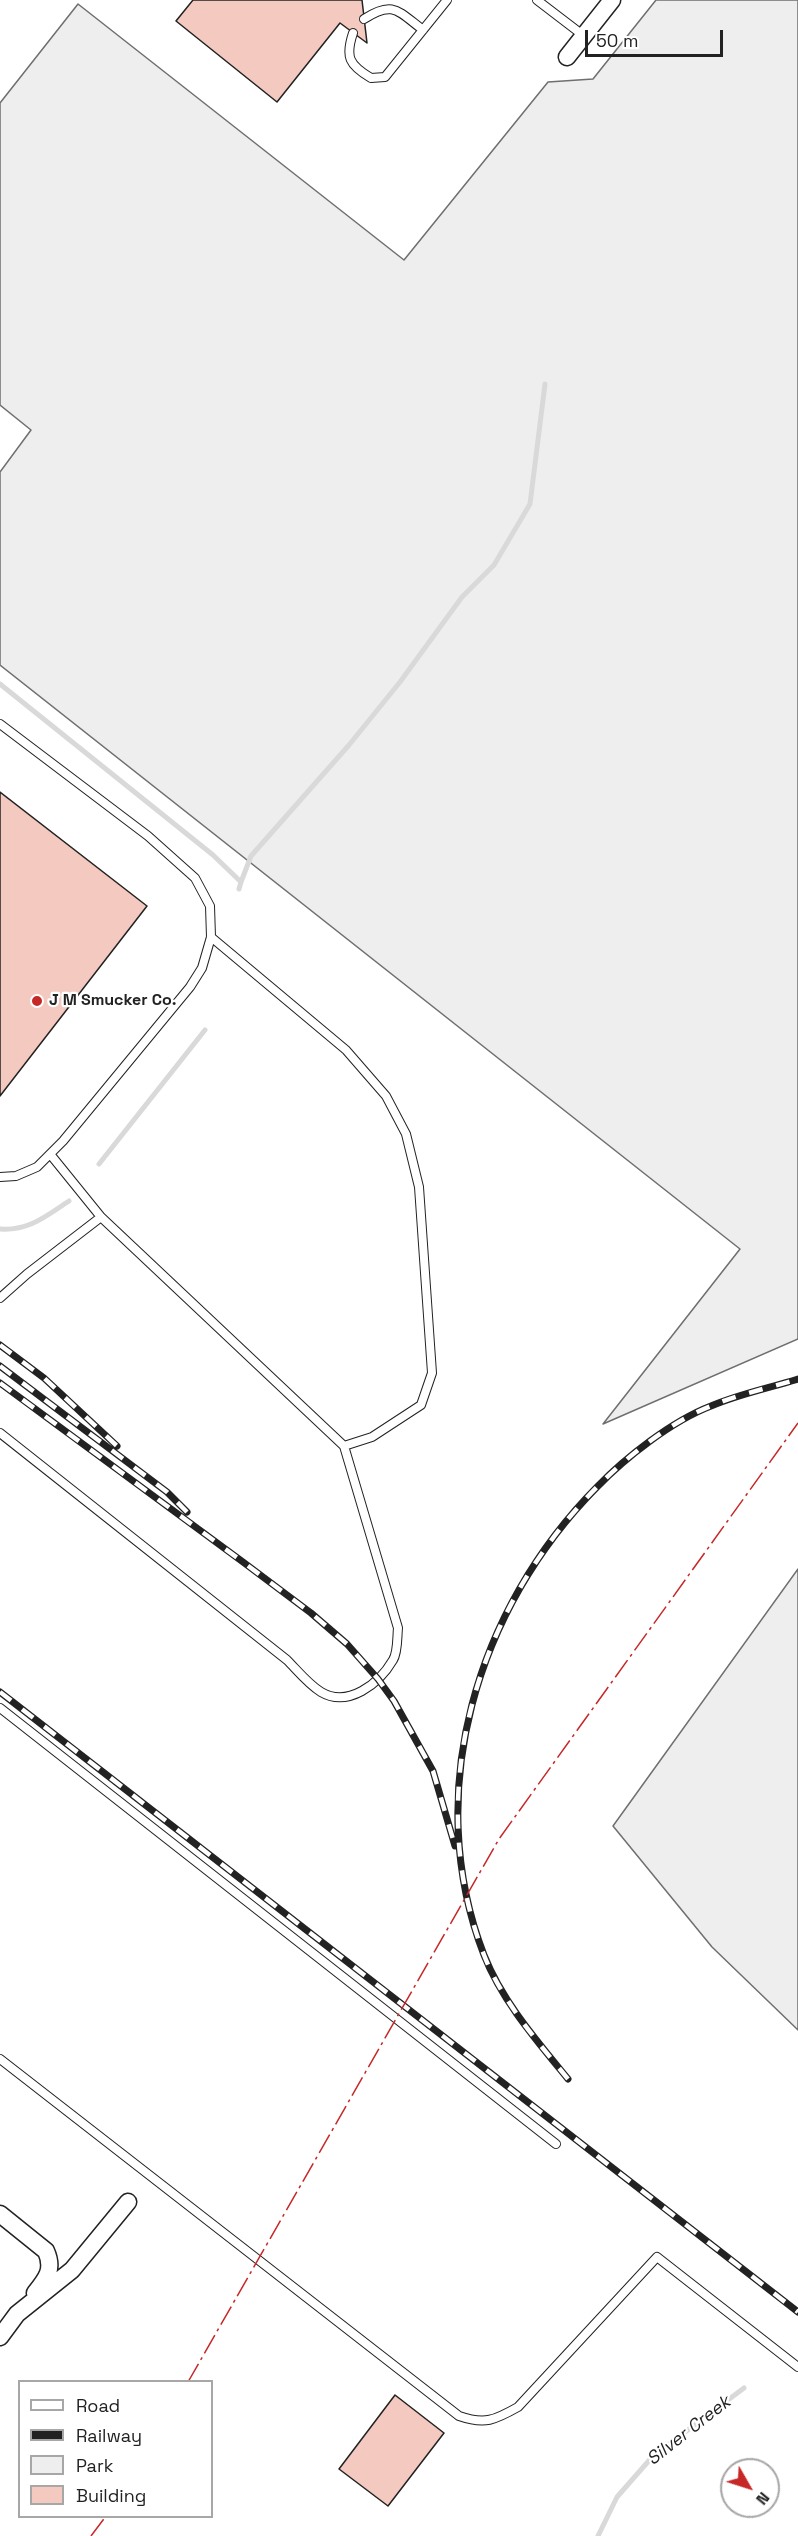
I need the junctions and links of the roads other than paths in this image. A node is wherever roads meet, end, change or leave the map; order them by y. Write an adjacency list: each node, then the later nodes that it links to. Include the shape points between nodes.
1 (447, 0): 5 (lane)
2 (537, 0): 7 (lane)
3 (612, 0): 7 (street)
4 (364, 19): 5 (lane, via 381,8 390,8)
5 (423, 30): 6 (lane, via 385,77 379,78 364,75 349,59)
6 (353, 33)
7 (584, 36): 8 (street)
8 (567, 57)
9 (0, 724): 10 (lane, via 148,836 195,878 210,906)
10 (211, 937): 11 (lane, via 202,968 190,987); 16 (lane, via 346,1050 386,1096 406,1134 418,1187 432,1373 421,1405 372,1437)
11 (50, 1154): 12 (lane, via 37,1167 16,1176); 13 (lane)
12 (0, 1177)
13 (101, 1217): 14 (lane); 16 (lane)
14 (0, 1298)
15 (0, 1433): 16 (lane, via 287,1660 320,1691 338,1698 358,1694 378,1679 394,1658 398,1628)
16 (344, 1446)
17 (0, 1708): 19 (lane)
18 (0, 2060): 24 (lane, via 459,2416 475,2422 496,2420 518,2407 657,2257)
19 (556, 2144)
20 (128, 2202): 22 (street, via 72,2270)
21 (0, 2214): 22 (street, via 46,2251 50,2259 47,2279)
22 (17, 2314): 23 (street)
23 (0, 2337)
24 (798, 2367)

